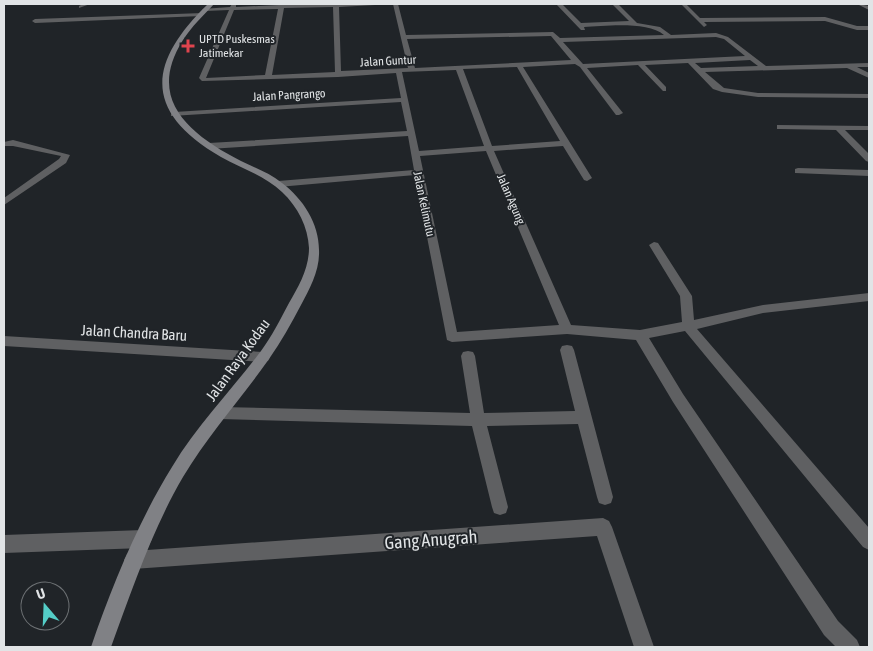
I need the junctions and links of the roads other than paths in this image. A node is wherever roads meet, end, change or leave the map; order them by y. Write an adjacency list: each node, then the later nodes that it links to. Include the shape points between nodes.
1 (336, 4): 2 (street); 8 (street); 34 (street)
2 (391, 4)
3 (396, 4): 19 (street)
4 (559, 4): 15 (street)
5 (615, 4): 14 (street)
6 (683, 4): 12 (street)
7 (861, 4): 10 (street)
8 (281, 5): 9 (street); 36 (street)
9 (233, 6): 11 (street); 36 (street, Jalan Guntur, via 202,78)
10 (869, 8)
11 (206, 9): 13 (street); 41 (street, via 182,36 169,60 166,85)
12 (699, 20): 16 (street, via 825,20); 17 (street)
13 (35, 21)
14 (634, 23): 15 (street); 18 (street, via 658,27)
15 (578, 25): 20 (street)
16 (869, 28)
17 (714, 34): 18 (street); 22 (street, via 723,36)
18 (668, 35): 20 (street)
19 (405, 37): 21 (street, via 553,34); 32 (street)
20 (591, 38): 21 (street)
21 (560, 40): 25 (street)
22 (750, 58): 23 (street, Jalan Guntur); 29 (street)
23 (690, 61): 24 (street, Jalan Guntur); 31 (street)
24 (639, 63): 25 (street, Jalan Guntur); 37 (street)
25 (579, 64): 28 (street, Jalan Guntur); 40 (street)
26 (847, 65): 27 (street); 29 (street); 35 (street)
27 (869, 65)
28 (519, 66): 30 (street, Jalan Guntur); 46 (street)
29 (763, 67): 31 (street)
30 (459, 68): 32 (street, Jalan Guntur); 49 (street, Jalan Agung)
31 (698, 70): 38 (street, via 722,90 758,95)
32 (412, 71): 33 (street, Jalan Guntur)
33 (398, 72): 34 (street, Jalan Guntur); 39 (street, Jalan Kelimutu)
34 (338, 75): 36 (street, Jalan Guntur)
35 (869, 76)
36 (268, 78)
37 (663, 89)
38 (869, 96)
39 (405, 100): 41 (street, Jalan Pangrango); 45 (street, Jalan Kelimutu)
40 (619, 113)
41 (174, 114): 48 (street, Jalan Raya Kodau)
42 (780, 127): 44 (street)
43 (869, 128): 44 (street)
44 (839, 129): 51 (street)
45 (411, 133): 48 (street); 50 (street, Jalan Kelimutu)
46 (566, 143): 49 (street); 55 (street)
47 (4, 144): 57 (street, via 66,154 65,158)
48 (209, 146): 56 (street, Jalan Raya Kodau)
49 (489, 148): 50 (street); 61 (street, Jalan Agung)
50 (415, 154): 53 (street, Jalan Kelimutu)
51 (869, 159)
52 (798, 171): 54 (street)
53 (417, 172): 56 (street); 61 (street, Jalan Kelimutu, via 452,337)
54 (869, 173)
55 (587, 178)
56 (278, 184): 66 (street, Jalan Raya Kodau, via 296,200 306,215 314,237 314,249 308,279)
57 (4, 202)
58 (654, 245): 60 (street, via 686,296)
59 (869, 297): 60 (street, via 762,309)
60 (688, 326): 62 (street); 73 (street)
61 (567, 328): 62 (street)
62 (640, 335): 78 (street, via 678,398 831,628)
63 (4, 341): 66 (street, Jalan Chandra Baru)
64 (567, 350): 68 (street, via 579,387)
65 (468, 356): 69 (street)
66 (263, 357): 67 (street, Jalan Raya Kodau)
67 (220, 413): 69 (street); 72 (street, Jalan Raya Kodau, via 176,473)
68 (584, 417): 69 (street); 70 (street)
69 (478, 420): 71 (street)
70 (604, 497)
71 (500, 507)
72 (143, 539): 74 (street); 75 (street, Jalan Raya Kodau)
73 (869, 541)
74 (4, 544)
75 (133, 560): 76 (street, Jalan Raya Kodau); 77 (street, Gang Anugrah, via 603,527)
76 (101, 647)
77 (644, 647)
78 (850, 647)

